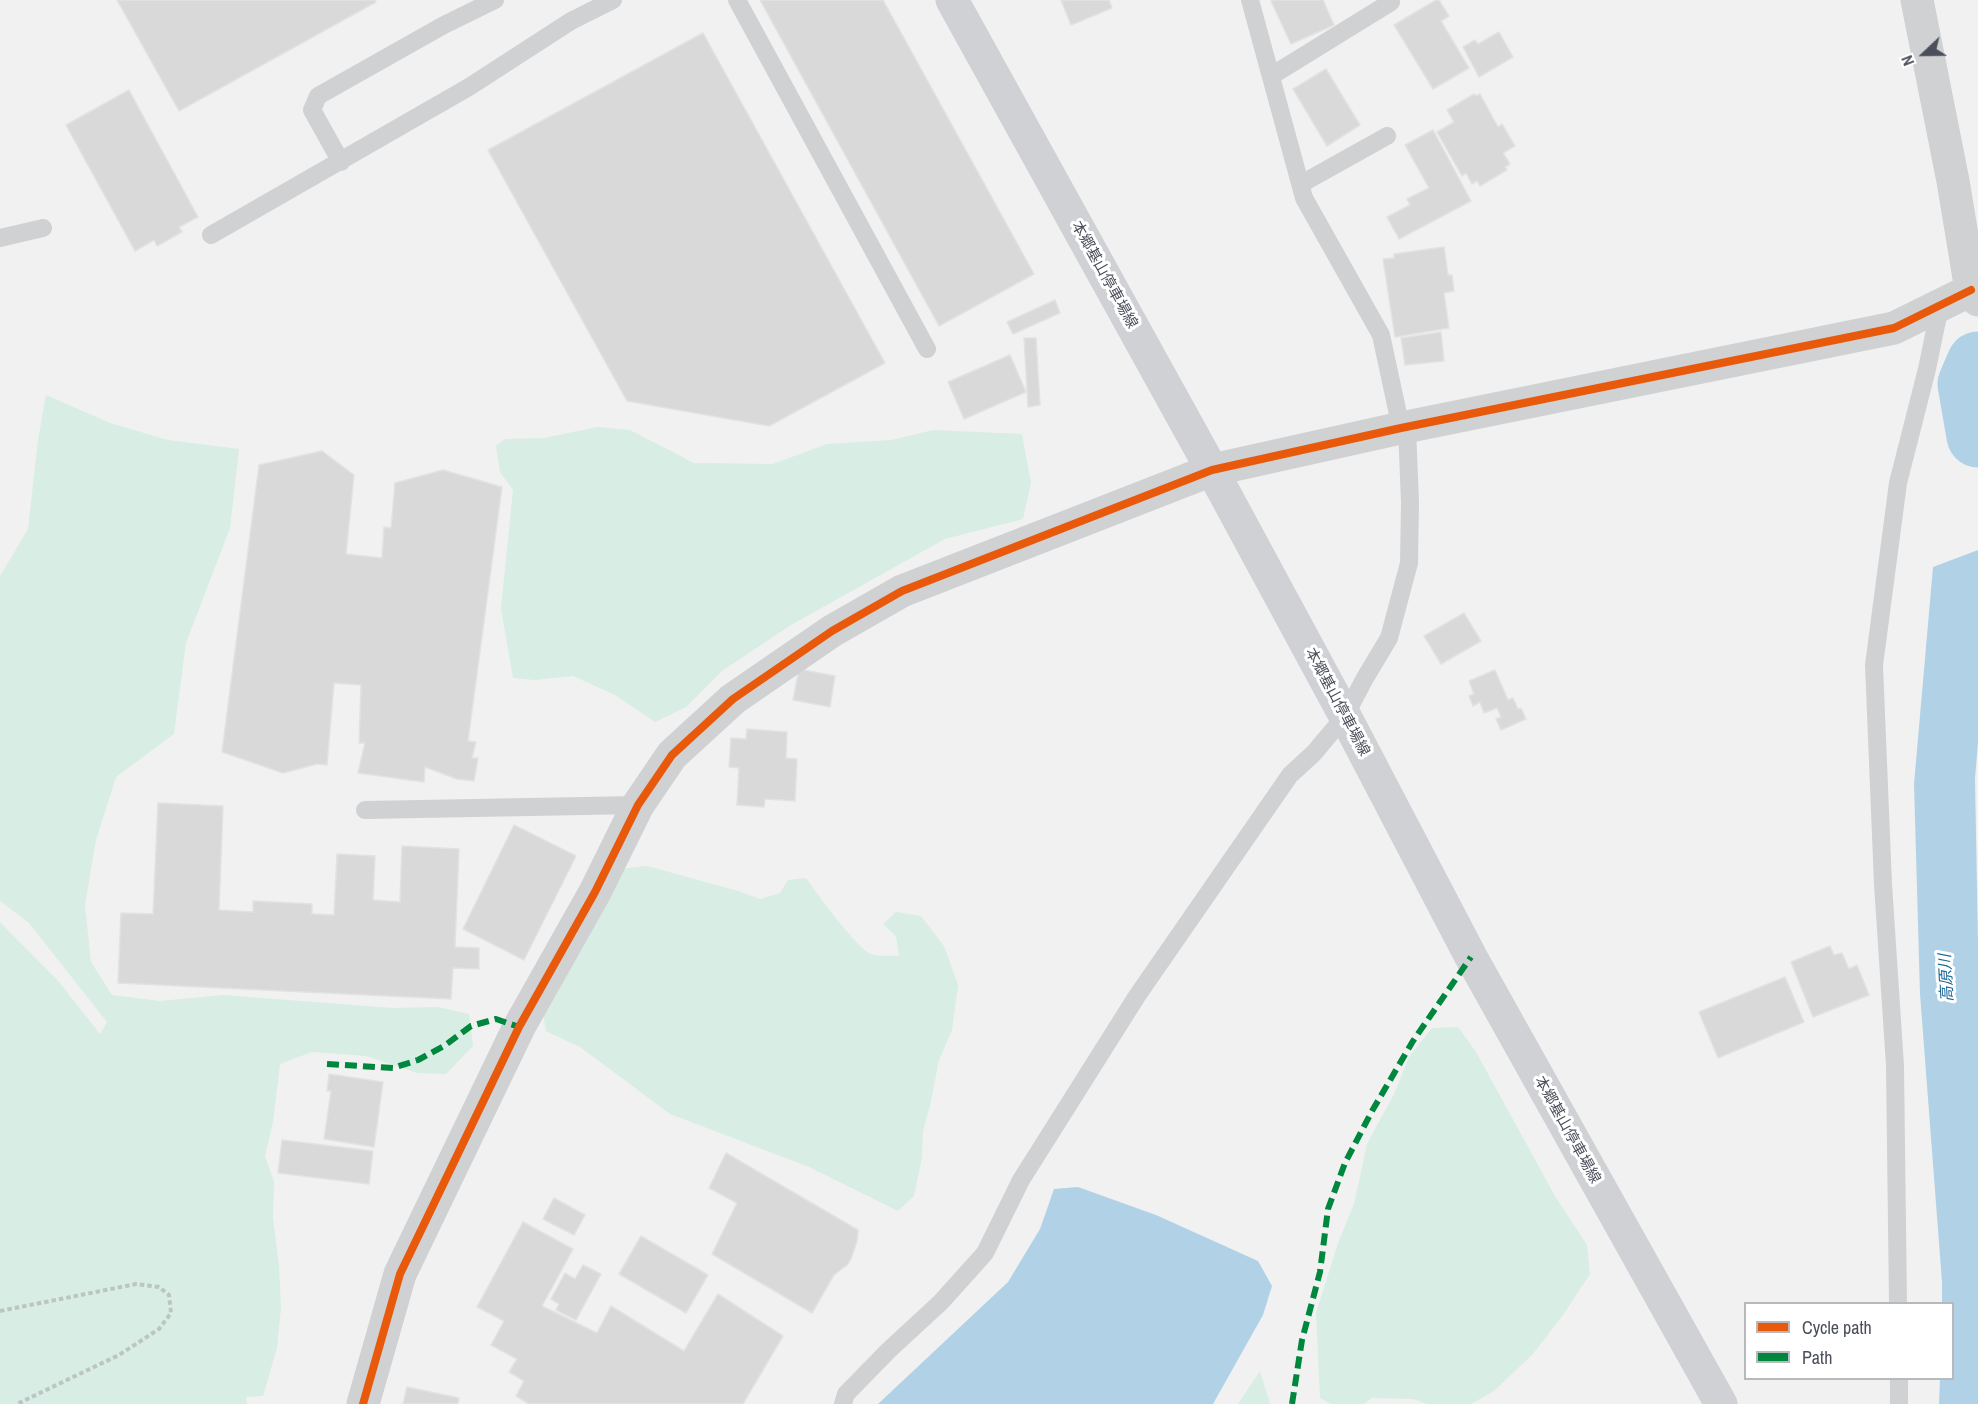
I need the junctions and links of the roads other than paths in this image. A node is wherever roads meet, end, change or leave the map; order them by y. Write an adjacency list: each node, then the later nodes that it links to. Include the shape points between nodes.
1 (495, 0): 10 (lane, via 318,96 312,110)
2 (613, 0): 10 (lane, via 571,21)
3 (736, 0): 18 (lane)
4 (952, 0): 20 (main road, 本郷基山停車場線)
5 (1250, 0): 8 (lane)
6 (1917, 0): 14 (street)
7 (1391, 2): 8 (lane)
8 (1271, 76): 11 (lane)
9 (1387, 136): 11 (lane)
10 (341, 162): 13 (lane)
11 (1301, 184): 19 (lane, via 1304,198 1381,335)
12 (43, 228): 15 (lane)
13 (211, 235)
14 (1971, 235): 16 (street)
15 (0, 238)
16 (1974, 295): 17 (street)
17 (1940, 306): 19 (street, via 1894,328); 24 (lane, via 1898,483 1874,665 1895,1066)
18 (927, 349)
19 (1404, 428): 20 (street); 21 (lane, via 1410,503 1408,563 1389,638)
20 (1212, 470): 21 (main road, 本郷基山停車場線); 22 (street, via 902,591 842,625 733,699 672,755)
21 (1345, 716): 27 (lane, via 1290,775 1137,996 1021,1180 986,1253 846,1394); 28 (main road, 本郷基山停車場線, via 1471,957)
22 (638, 805): 23 (lane); 26 (street, via 595,892 519,1027 400,1274)
23 (365, 810)
24 (1898, 1302)
25 (1899, 1380): 29 (lane)
26 (363, 1404)
27 (843, 1404)
28 (1721, 1404)
29 (1899, 1404)

